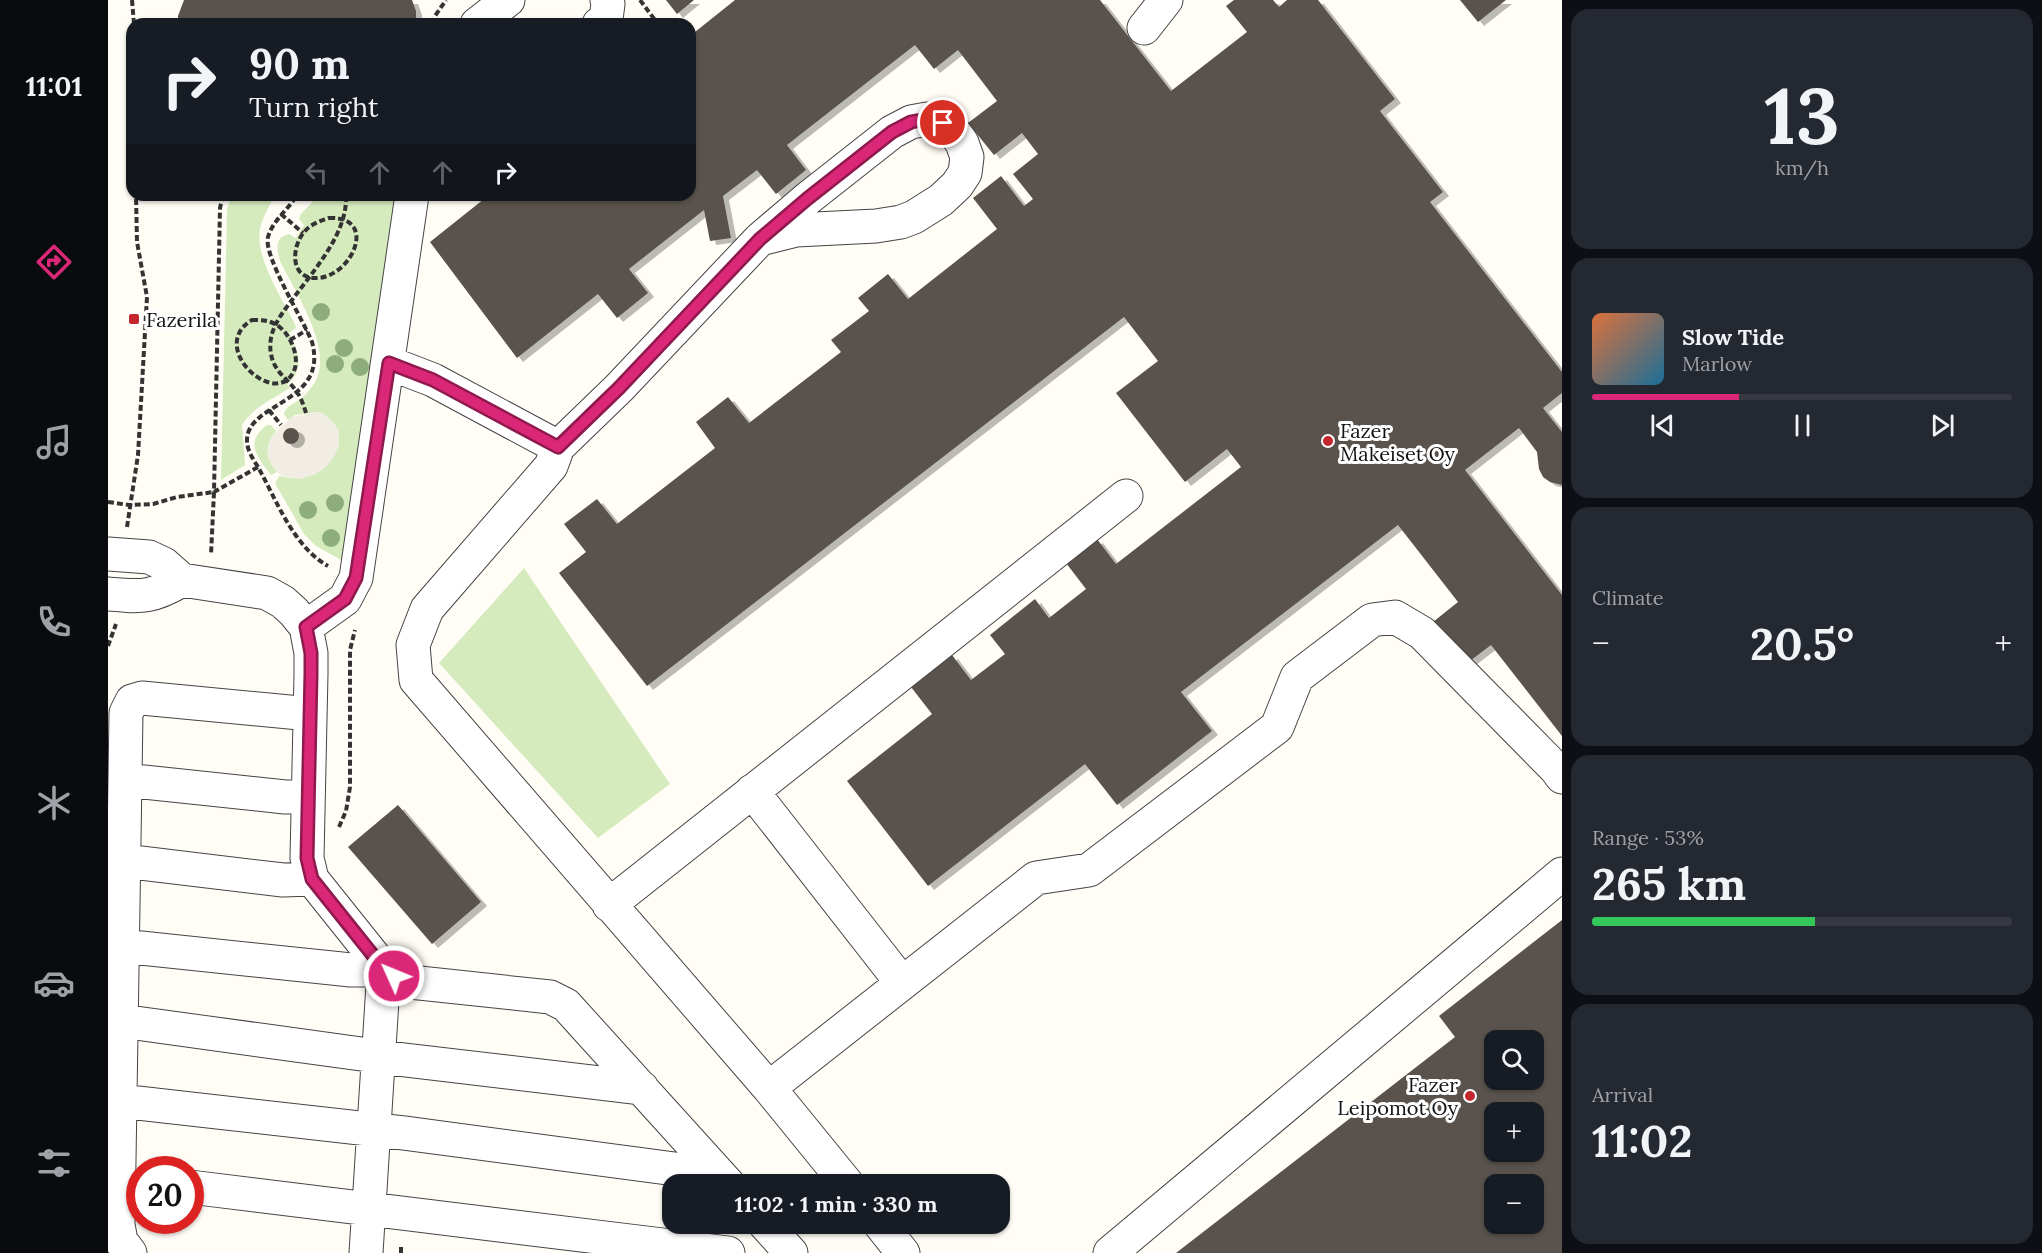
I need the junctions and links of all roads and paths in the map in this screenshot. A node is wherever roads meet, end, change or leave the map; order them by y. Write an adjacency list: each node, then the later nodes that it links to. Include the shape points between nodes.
1 (132, 0): 7 (path)
2 (447, 0): 8 (path)
3 (508, 0): 9 (lane)
4 (607, 0): 10 (lane)
5 (640, 0): 11 (path)
6 (1166, 0): 12 (lane)
7 (134, 18)
8 (434, 18)
9 (485, 18)
10 (606, 18)
11 (654, 18)
12 (1144, 28)
13 (136, 201): 37 (path, via 137,242 147,297 138,455)
14 (222, 201): 34 (path, via 214,492)
15 (292, 201): 18 (path)
16 (346, 201): 19 (path)
17 (411, 201): 27 (lane)
18 (281, 214): 20 (path); 23 (path, via 267,239 268,249)
19 (344, 220): 20 (path, via 320,220); 22 (path, via 330,248); 22 (path, via 356,233 353,253 332,274)
20 (303, 232): 22 (path, via 296,246 295,262)
21 (760, 239): 21 (lane, via 892,132 911,122 927,119 943,123 963,143 967,157 965,172 957,185 914,217 876,226 796,230); 33 (lane)
22 (308, 277): 23 (path)
23 (292, 301): 24 (path); 25 (path)
24 (276, 324): 26 (path); 28 (path, via 271,351 273,362); 28 (path, via 249,322 239,333 238,349 244,364 258,379 274,384)
25 (308, 330): 26 (path); 29 (path, via 315,352 314,367)
26 (290, 340): 28 (path, via 296,361)
27 (389, 363): 33 (lane, via 433,380); 39 (lane)
28 (286, 380): 29 (path)
29 (297, 392): 30 (path); 31 (path)
30 (269, 410): 32 (path); 34 (path, via 248,433 249,451)
31 (306, 413)
32 (282, 426)
33 (558, 447): 54 (lane, via 551,466 427,609 412,645 416,680)
34 (258, 467): 39 (path, via 306,548 319,560)
35 (1126, 496): 48 (lane)
36 (108, 502): 37 (path)
37 (129, 505): 38 (path)
38 (116, 554): 40 (lane, via 149,557)
39 (356, 578): 43 (lane, via 345,599)
40 (182, 579): 41 (lane, via 146,596); 43 (lane, via 267,593 283,602)
41 (114, 594): 44 (path, via 118,619)
42 (357, 626): 50 (path, via 350,650 350,787 346,811 334,839)
43 (306, 627): 45 (lane, via 311,653)
44 (108, 646)
45 (310, 714): 47 (lane, via 142,698 132,701 126,713); 49 (lane)
46 (1562, 777): 57 (lane, via 1422,633 1395,617 1372,620 1297,677 1277,727 1089,870 1036,878)
47 (125, 780): 49 (lane); 51 (lane)
48 (752, 791): 54 (lane); 57 (lane)
49 (308, 796): 50 (lane)
50 (307, 838): 53 (lane)
51 (124, 861): 53 (lane, via 283,880); 55 (lane)
52 (1562, 874): 78 (lane)
53 (312, 879): 56 (lane)
54 (609, 905): 61 (lane)
55 (122, 946): 56 (lane, via 351,970); 58 (lane)
56 (384, 969): 59 (lane); 60 (lane, via 410,982 550,997 566,1005)
57 (902, 983): 61 (lane)
58 (121, 1021): 59 (lane); 62 (lane)
59 (379, 1055): 60 (lane); 63 (lane)
60 (642, 1088): 66 (lane)
61 (770, 1088): 67 (lane)
62 (120, 1101): 63 (lane); 64 (lane)
63 (374, 1129): 65 (lane); 70 (lane)
64 (126, 1156)
65 (684, 1174)
66 (720, 1174)
67 (839, 1174)
68 (204, 1188): 70 (lane)
69 (126, 1192): 73 (lane, via 118,1225 121,1240)
70 (369, 1209): 74 (lane); 75 (lane)
71 (774, 1234): 76 (lane)
72 (888, 1234): 77 (lane)
73 (130, 1253)
74 (366, 1253)
75 (728, 1253)
76 (791, 1253)
77 (903, 1253)
78 (1110, 1253)

